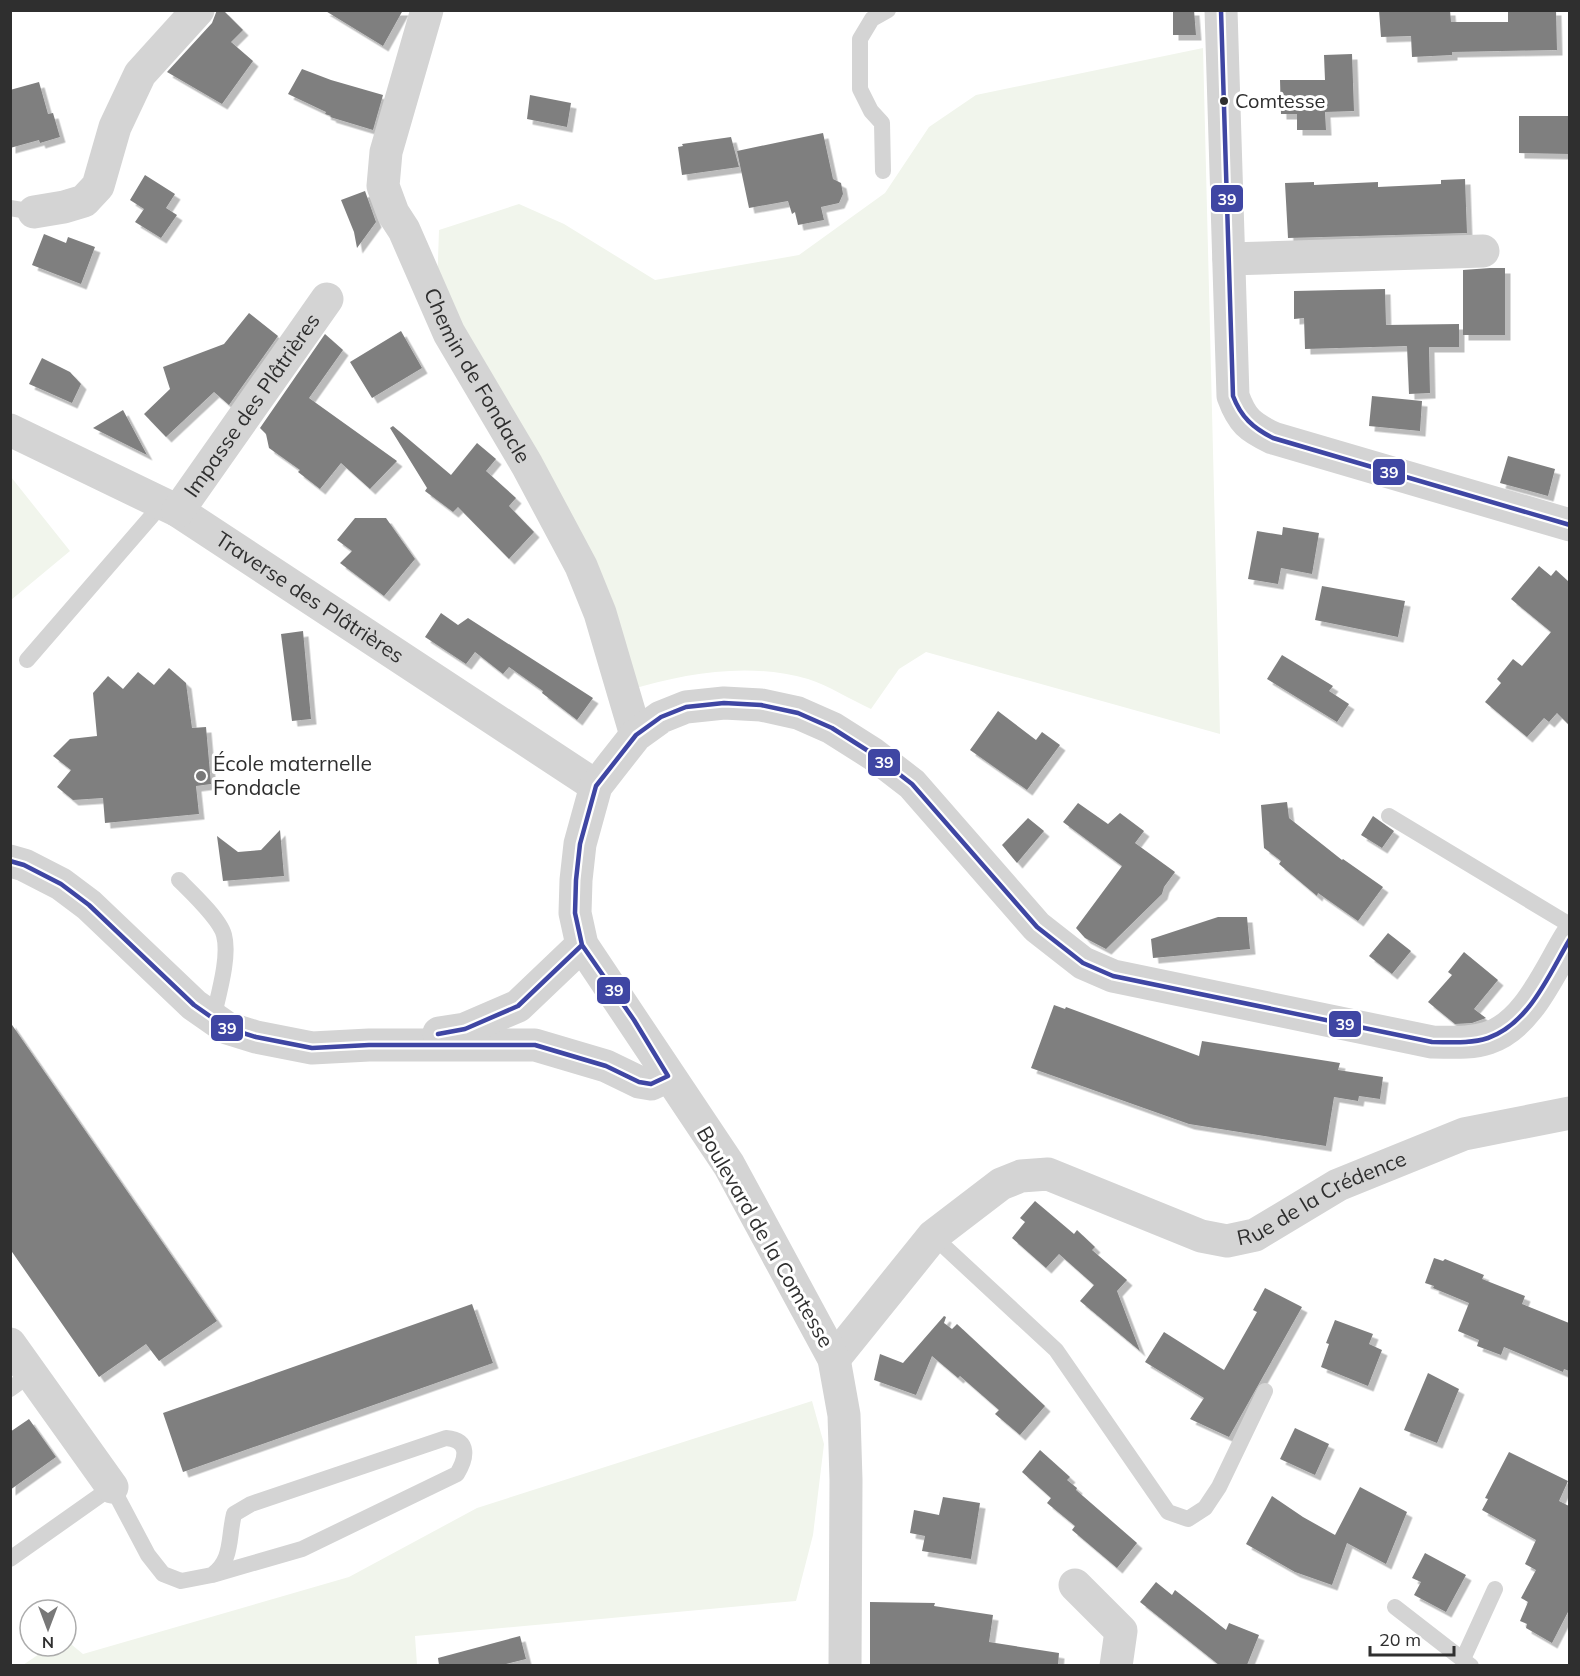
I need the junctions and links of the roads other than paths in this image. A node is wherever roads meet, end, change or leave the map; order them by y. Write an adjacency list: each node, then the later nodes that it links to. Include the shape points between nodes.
1 (198, 10): 6 (street, via 140,74 115,127 98,186 84,201 64,207)
2 (426, 10): 14 (street, Chemin de Fondacle, via 386,152 383,186 449,333 581,566 600,613)
3 (888, 10): 5 (lane, via 872,19 860,39 860,89 882,123)
4 (1221, 10): 8 (street)
5 (883, 171)
6 (22, 210)
7 (1483, 251): 8 (street)
8 (1229, 259): 12 (street, via 1233,396 1239,413 1253,429)
9 (327, 299): 11 (street, Impasse des Plâtrières)
10 (10, 430): 11 (street, Traverse des Plâtrières)
11 (171, 506): 13 (lane); 15 (street, Traverse des Plâtrières)
12 (1569, 525)
13 (27, 660)
14 (636, 735): 15 (street, Boulevard de la Comtesse); 20 (street, Boulevard de la Comtesse, via 662,717 686,707 724,703 762,705 798,713 832,728 912,784 1037,927 1083,963 1113,976 1331,1023 1432,1042 1463,1042 1489,1038 1515,1024)
15 (596, 786): 21 (street, Boulevard de la Comtesse, via 580,844 576,880 575,913)
16 (1389, 816): 19 (lane)
17 (10, 861): 22 (street, via 61,885 90,905)
18 (179, 880): 22 (lane, via 207,908 224,933 225,954)
19 (1569, 925)
20 (1569, 938)
21 (582, 945): 23 (street, via 518,1006 465,1029); 24 (street, Boulevard de la Comtesse)
22 (213, 1019): 23 (street, via 256,1037 312,1048)
23 (369, 1045): 24 (street, via 535,1045 606,1066 639,1082 651,1084)
24 (668, 1076): 28 (street, Boulevard de la Comtesse, via 729,1165)
25 (1569, 1113): 26 (street, Rue de la Crédence, via 1464,1134 1338,1185 1255,1235 1227,1241 1201,1236 1048,1174 1021,1176 1001,1184)
26 (933, 1236): 28 (street, Rue de la Crédence); 30 (lane, via 1056,1350 1168,1512 1188,1519 1204,1508 1219,1487)
27 (10, 1344): 29 (street)
28 (834, 1359): 38 (street, Boulevard de la Comtesse, via 845,1437)
29 (21, 1382): 31 (street)
30 (1265, 1391)
31 (112, 1488): 32 (lane); 33 (lane, via 162,1574 181,1581)
32 (10, 1559)
33 (212, 1575): 33 (lane, via 302,1549 457,1474 466,1459 463,1446 446,1438 251,1504 234,1514 227,1559)
34 (1075, 1585): 39 (street, via 1121,1631)
35 (1495, 1589): 37 (lane)
36 (1395, 1607): 37 (lane)
37 (1467, 1662)
38 (845, 1665)
39 (1116, 1665)

